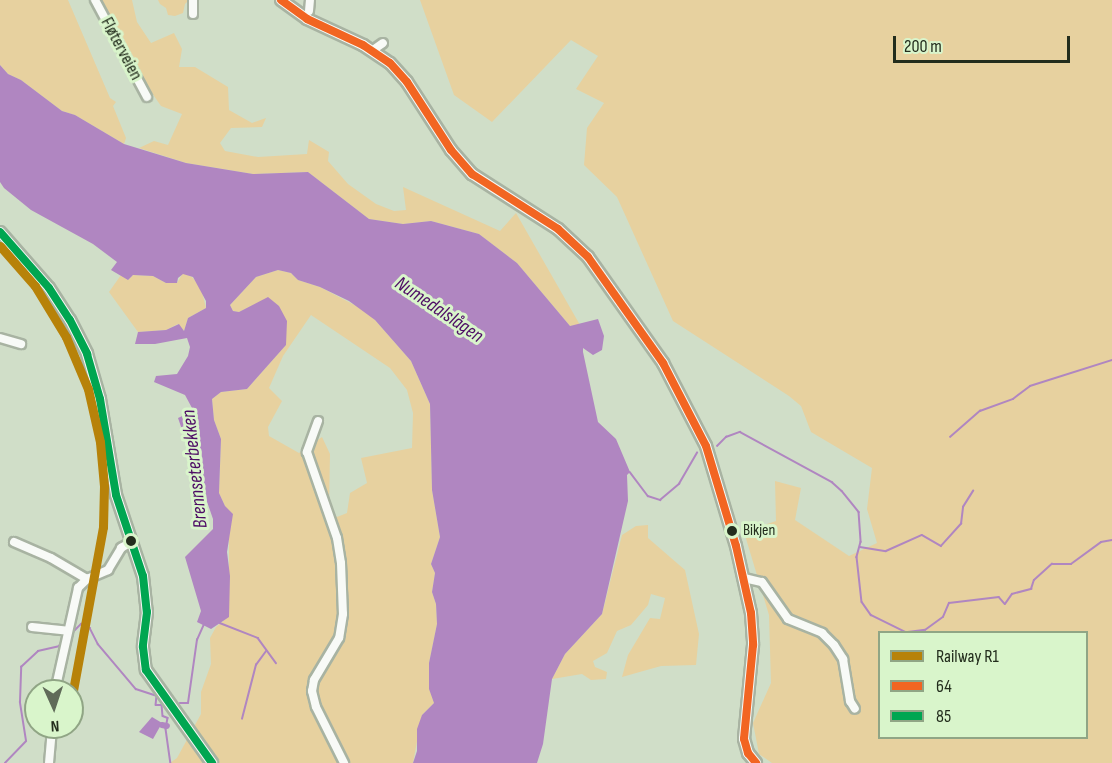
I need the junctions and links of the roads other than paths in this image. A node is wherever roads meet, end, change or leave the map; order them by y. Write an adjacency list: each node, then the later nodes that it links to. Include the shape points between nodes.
1 (95, 0): 9 (street, Fløterveien)
2 (193, 0): 6 (street)
3 (281, 0): 8 (main road, via 307,19)
4 (310, 0): 5 (street)
5 (309, 11)
6 (193, 14)
7 (383, 43): 8 (street)
8 (373, 50): 16 (main road, via 407,82 465,166 494,190 565,234 596,267 635,321 675,383 706,446)
9 (147, 97)
10 (0, 232): 15 (main road, via 49,288 84,347 100,399 116,495)
11 (0, 338): 12 (street)
12 (21, 344)
13 (318, 422): 25 (street, via 307,452 337,538 343,614 339,638 312,692)
14 (14, 542): 17 (street)
15 (131, 542): 17 (street, via 122,548 108,570); 24 (main road, via 146,595 146,670)
16 (744, 578): 21 (street, via 762,582 788,619 822,633 834,645 843,660); 26 (main road, via 753,645 743,732 746,749)
17 (87, 579): 19 (street, via 77,591)
18 (32, 627): 19 (street)
19 (68, 631): 20 (street)
20 (58, 679)
21 (855, 709)
22 (51, 739): 23 (street)
23 (49, 763)
24 (212, 763)
25 (344, 763)
26 (756, 763)

